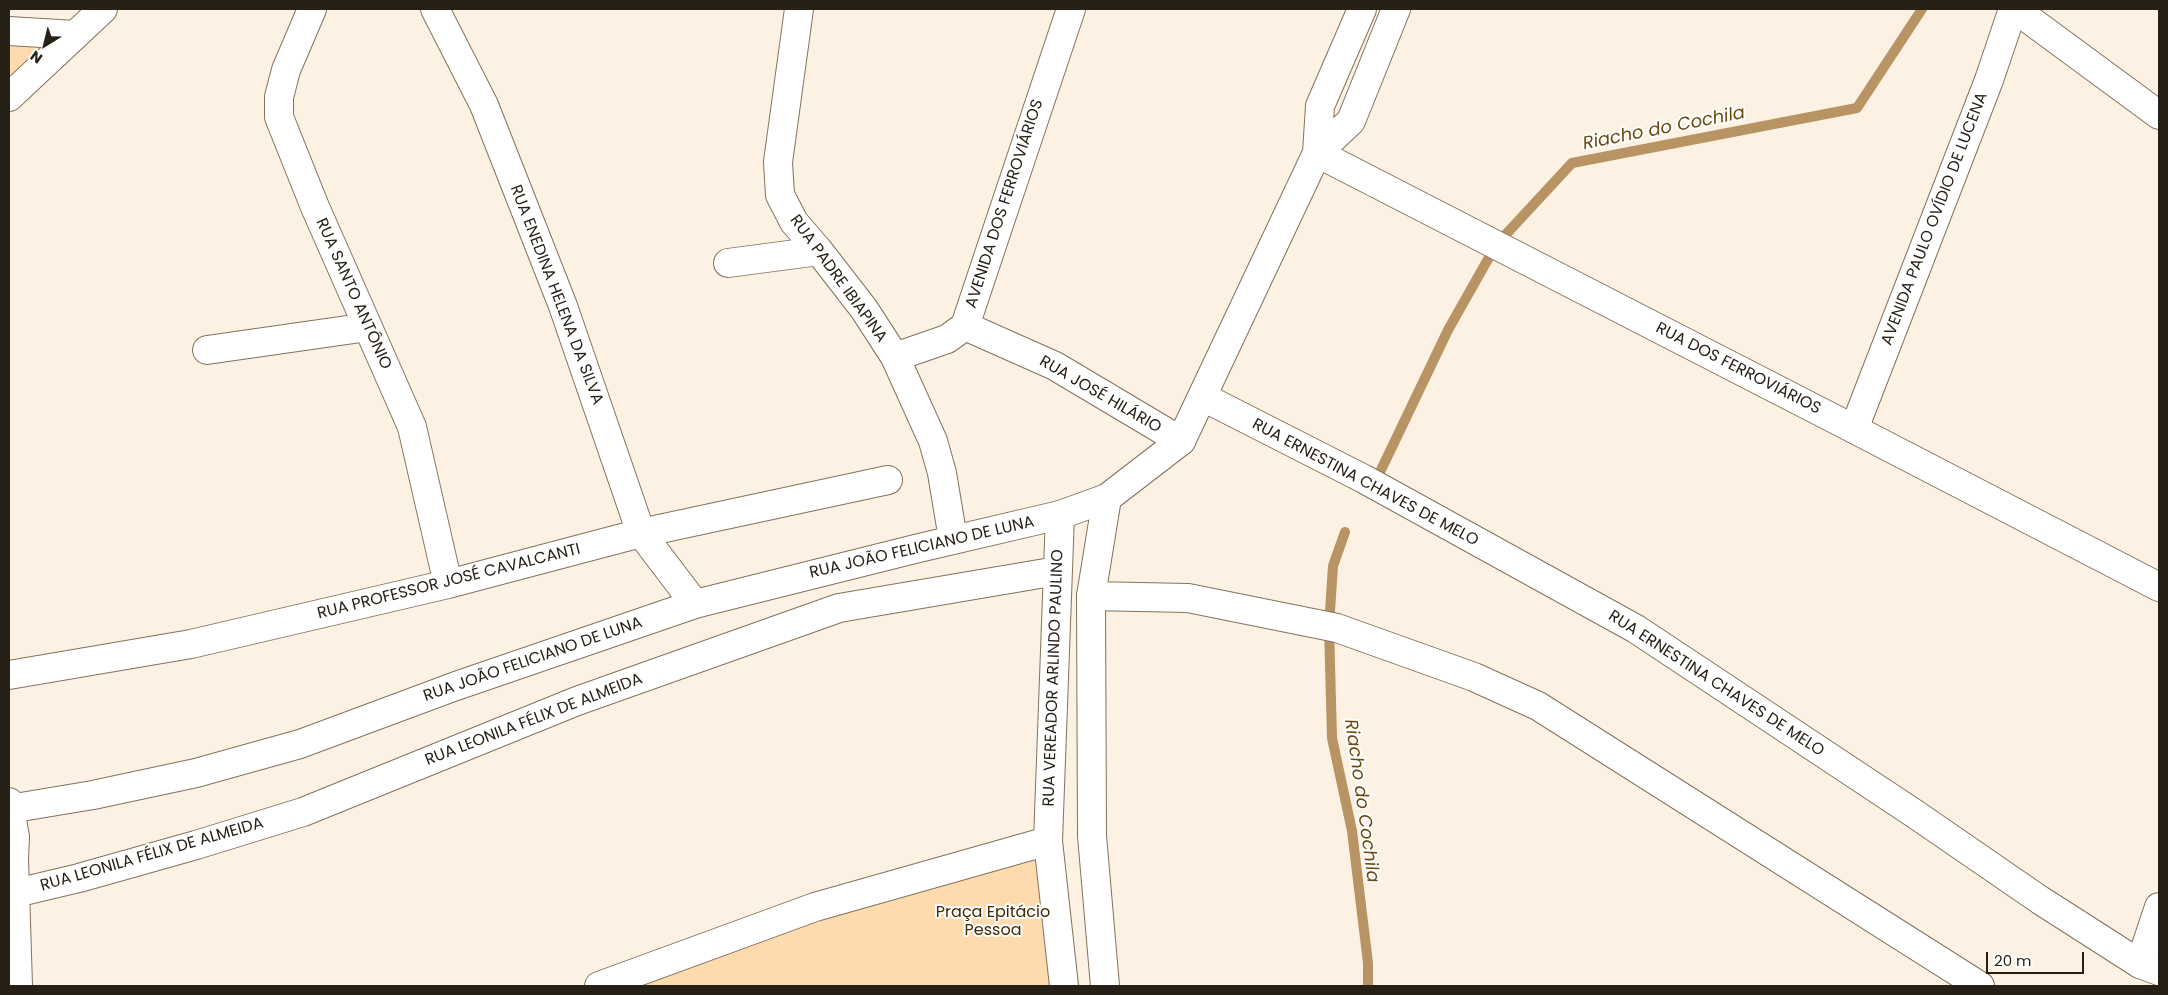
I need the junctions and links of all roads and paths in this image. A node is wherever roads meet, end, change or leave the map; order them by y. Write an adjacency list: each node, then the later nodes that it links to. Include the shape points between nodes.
1 (103, 9): 10 (street)
2 (312, 9): 17 (street, RUA SANTO ANTÔNIO, via 286,70 279,117 314,207)
3 (435, 9): 26 (street, RUA ENEDINA HELENA DA SILVA, via 484,105 564,306)
4 (799, 9): 14 (street, RUA PADRE IBIAPINA, via 778,162 780,195 794,222)
5 (1071, 9): 16 (street, AVENIDA DOS FERROVIÁRIOS)
6 (1362, 9): 13 (street, via 1320,106)
7 (1396, 9): 13 (street, via 1351,121)
8 (2014, 9): 12 (street); 21 (street, AVENIDA PAULO OVÍDIO DE LUCENA)
9 (9, 31): 10 (street)
10 (75, 35): 11 (street)
11 (9, 97)
12 (2159, 115)
13 (1317, 152): 20 (street); 21 (street, RUA DOS FERROVIÁRIOS)
14 (820, 251): 15 (street); 19 (street, RUA PADRE IBIAPINA)
15 (728, 262)
16 (964, 326): 19 (street, AVENIDA DOS FERROVIÁRIOS, via 947,339); 22 (street, RUA JOSÉ HILÁRIO, via 1055,366)
17 (368, 327): 18 (street); 29 (street, RUA SANTO ANTÔNIO, via 412,427)
18 (207, 350)
19 (895, 356): 27 (street, RUA PADRE IBIAPINA, via 933,441)
20 (1203, 397): 22 (street); 40 (street, RUA ERNESTINA CHAVES DE MELO, via 1364,479 1636,629 2040,900)
21 (1854, 429): 30 (street, RUA DOS FERROVIÁRIOS)
22 (1181, 441): 24 (street, RUA JOÃO FELICIANO DE LUNA)
23 (888, 480): 26 (street, RUA PROFESSOR JOSÉ CAVALCANTI)
24 (1108, 498): 25 (street, RUA JOÃO FELICIANO DE LUNA); 31 (street)
25 (1060, 516): 27 (street, RUA JOÃO FELICIANO DE LUNA); 28 (street, RUA VEREADOR ARLINDO PAULINO)
26 (641, 533): 29 (street, RUA PROFESSOR JOSÉ CAVALCANTI); 32 (street, RUA ENEDINA HELENA DA SILVA)
27 (953, 539): 32 (street, RUA JOÃO FELICIANO DE LUNA)
28 (1058, 562): 36 (street, RUA VEREADOR ARLINDO PAULINO); 38 (street, RUA LEONILA FÉLIX DE ALMEIDA, via 840,608 577,701 303,812 80,878)
29 (448, 584): 33 (street, RUA PROFESSOR JOSÉ CAVALCANTI, via 191,644)
30 (2159, 587)
31 (1091, 596): 35 (street); 45 (street, via 1188,598 1337,628 1474,677 1538,706)
32 (695, 604): 34 (street, RUA JOÃO FELICIANO DE LUNA, via 456,686 300,744 196,773 93,795)
33 (9, 675)
34 (9, 806): 37 (street, via 15,837)
35 (1092, 836): 36 (street, via 1082,820 1069,818 1058,824); 44 (street)
36 (1048, 841): 42 (street, via 815,907); 43 (street)
37 (11, 858): 38 (street)
38 (16, 893): 41 (street)
39 (2159, 907): 40 (street)
40 (2150, 968)
41 (18, 986)
42 (599, 986)
43 (1064, 986)
44 (1105, 986)
45 (1980, 986)

